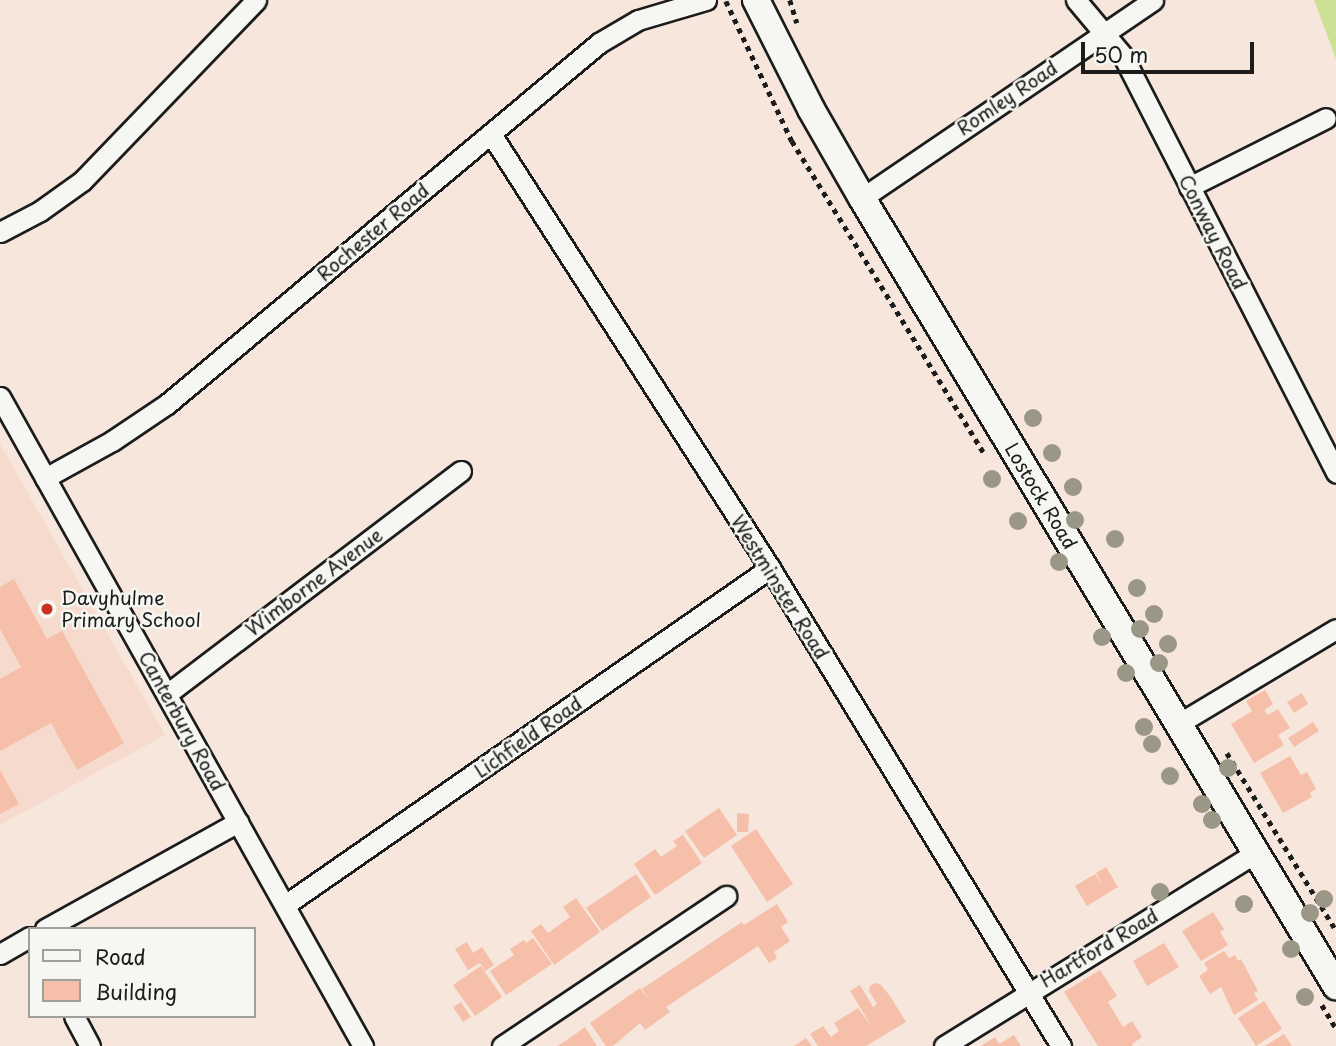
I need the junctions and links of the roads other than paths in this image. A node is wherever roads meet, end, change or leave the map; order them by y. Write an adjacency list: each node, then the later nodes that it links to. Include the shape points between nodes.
1 (256, 0): 11 (street, via 82,181)
2 (706, 0): 8 (street, Rochester Road, via 617,30)
3 (756, 0): 10 (main road, Lostock Road)
4 (1076, 0): 6 (street, Conway Road)
5 (1153, 0): 6 (street, Romley Road)
6 (1104, 32): 9 (street, Conway Road, via 1123,56); 10 (street, Romley Road)
7 (1326, 118): 9 (street)
8 (491, 134): 15 (street, Rochester Road, via 167,404); 16 (street, Westminster Road)
9 (1189, 187): 14 (street, Conway Road)
10 (862, 198): 19 (main road, Lostock Road)
11 (0, 232)
12 (0, 397): 15 (street, Canterbury Road)
13 (461, 471): 18 (street, Wimborne Avenue)
14 (1336, 473)
15 (46, 478): 18 (street, Canterbury Road)
16 (770, 568): 23 (street, Lichfield Road); 28 (street, Westminster Road)
17 (1336, 629): 19 (street)
18 (167, 694): 20 (street, Canterbury Road)
19 (1178, 724): 21 (main road, Lostock Road)
20 (238, 822): 23 (street, Canterbury Road); 24 (street)
21 (1255, 853): 27 (main road, Lostock Road); 28 (street, Hartford Road)
22 (726, 896): 32 (street)
23 (285, 905): 31 (street, Canterbury Road)
24 (49, 927)
25 (28, 938): 26 (street)
26 (0, 954)
27 (1336, 986)
28 (1028, 991): 33 (street, Hartford Road); 34 (street, Westminster Road)
29 (75, 1018): 30 (street)
30 (90, 1046)
31 (363, 1046)
32 (502, 1046)
33 (944, 1046)
34 (1061, 1046)

